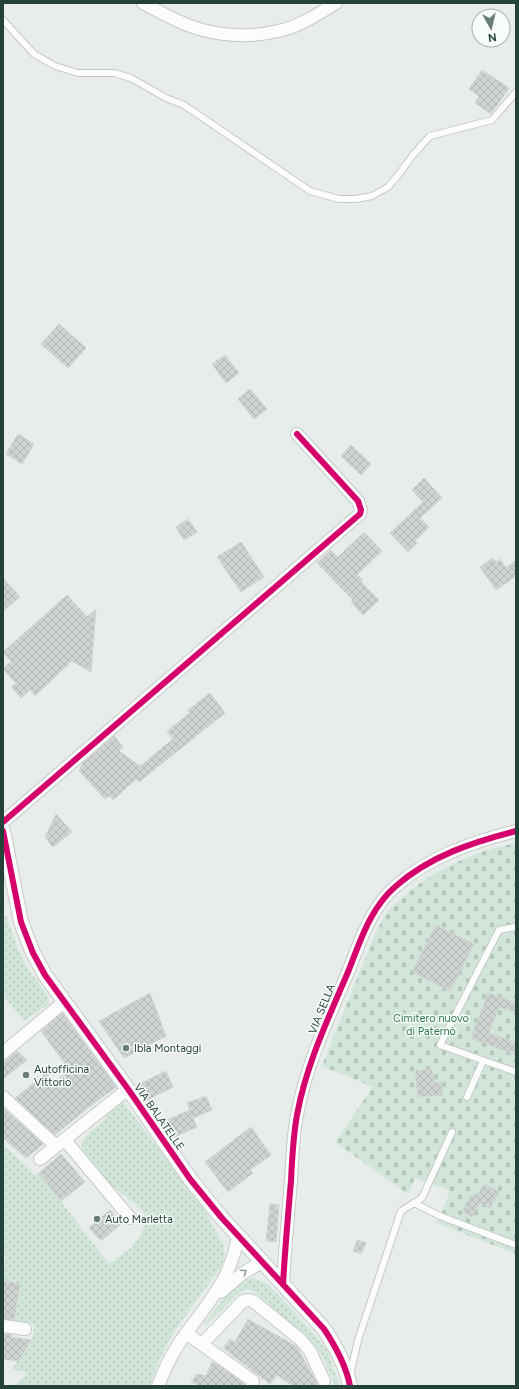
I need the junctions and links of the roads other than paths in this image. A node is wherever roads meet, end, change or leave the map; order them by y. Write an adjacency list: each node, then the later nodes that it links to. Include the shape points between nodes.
1 (143, 3): 2 (street, via 190,26 217,33 247,35 278,31 306,20)
2 (336, 3)
3 (3, 20): 4 (lane, via 34,54 55,66 78,73 114,73 131,78 184,105 310,191 339,199 372,196 388,187 430,136 492,120)
4 (516, 92)
5 (297, 434): 6 (street, via 358,501 362,510 360,514)
6 (3, 822)
7 (3, 831): 10 (street, VIA BALATELLE, via 21,922 33,953)
8 (516, 831): 25 (street, VIA SELLA, via 463,846 408,877 385,898 368,924 321,1037 303,1088 294,1138)
9 (516, 927): 12 (lane, via 499,930 440,1045)
10 (64, 1002): 11 (street); 14 (street, VIA BALATELLE)
11 (3, 1053)
12 (483, 1061): 13 (lane); 16 (lane)
13 (516, 1072)
14 (128, 1089): 18 (street); 22 (street, VIA BALATELLE, via 190,1179)
15 (3, 1097): 18 (street)
16 (467, 1097)
17 (452, 1132): 20 (lane, via 422,1198)
18 (60, 1143): 19 (street); 21 (street)
19 (40, 1159)
20 (414, 1203): 23 (lane); 32 (lane, via 401,1211 397,1220 358,1340)
21 (130, 1218)
22 (238, 1236): 24 (street, VIA BALATELLE); 26 (street, via 227,1273)
23 (516, 1246)
24 (262, 1262): 25 (street, VIA BALATELLE); 26 (street, one-way to 24, via 235,1278)
25 (283, 1284): 32 (street, VIA BALATELLE, via 324,1329 337,1349)
26 (207, 1306): 29 (street)
27 (3, 1326): 28 (street)
28 (25, 1329)
29 (186, 1334): 30 (street); 33 (street, via 164,1369)
30 (202, 1344): 31 (street, via 243,1301 249,1300 300,1340 310,1351); 34 (street, via 253,1381)
31 (324, 1381)
32 (349, 1384)
33 (158, 1386)
34 (252, 1386)

